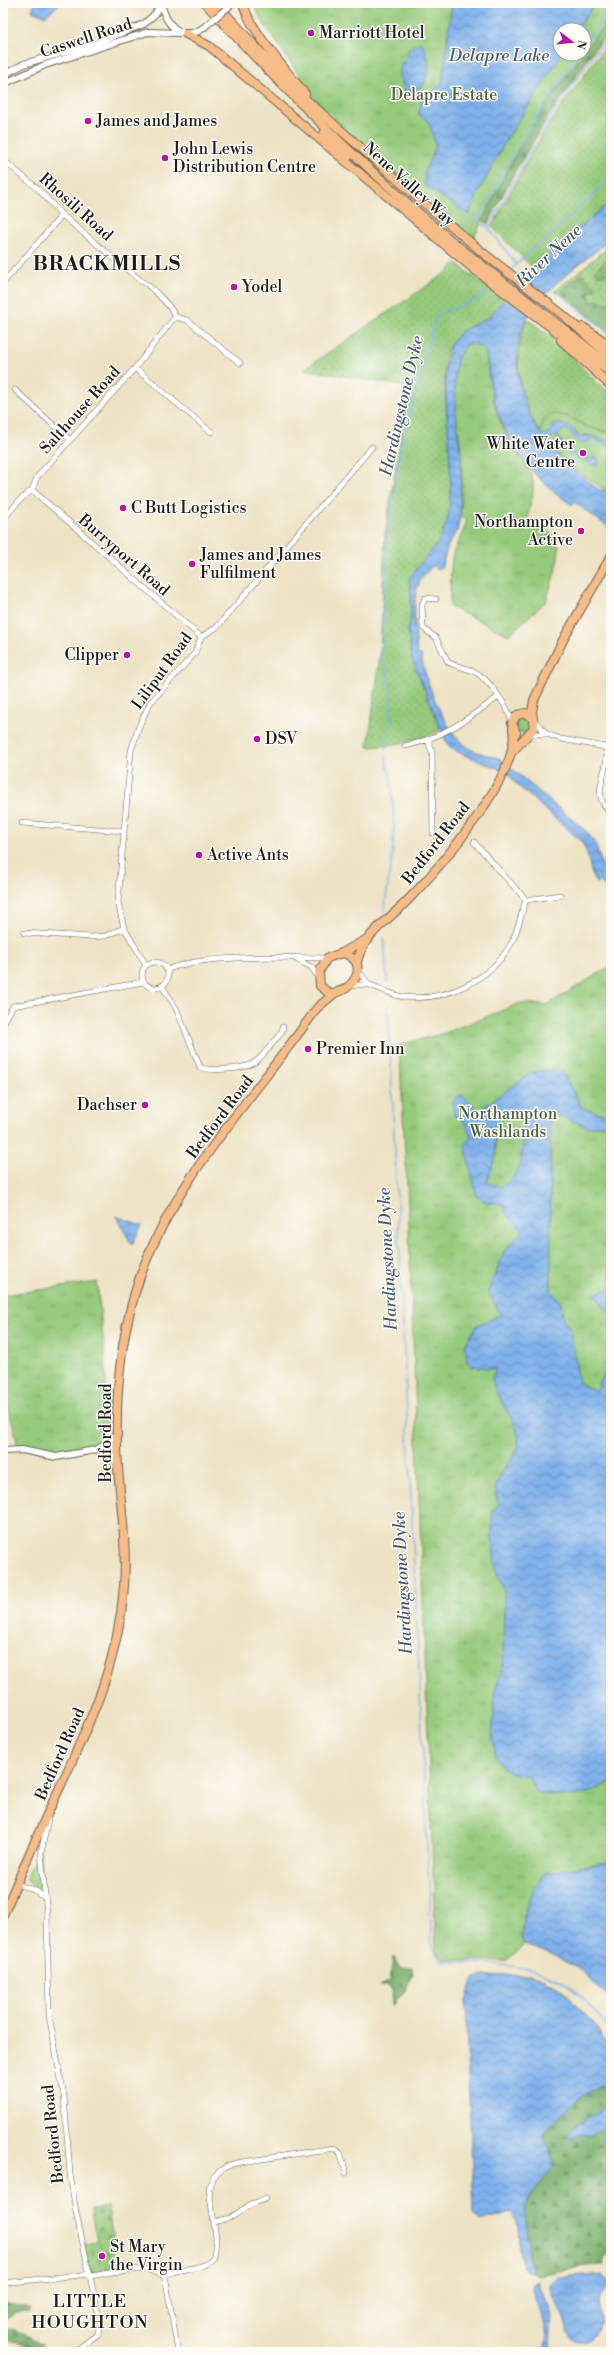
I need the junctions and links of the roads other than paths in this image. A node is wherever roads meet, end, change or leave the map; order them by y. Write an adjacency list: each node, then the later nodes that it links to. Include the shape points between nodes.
1 (161, 3): 6 (street, via 169,24); 8 (street, Caswell Road, via 155,14 144,24 99,42 24,64)
2 (205, 3): 7 (highway, Nene Valley Way)
3 (216, 3): 10 (highway, Nene Valley Way, via 266,60)
4 (242, 3): 10 (highway, via 246,14 262,37)
5 (232, 4): 6 (street, bridge, via 197,32)
6 (184, 33): 9 (street, Caswell Road, via 148,32 45,65); 12 (highway, via 209,46 242,72)
7 (259, 63): 12 (highway, via 289,99); 14 (highway, Nene Valley Way, via 307,111)
8 (3, 75)
9 (3, 84)
10 (315, 107): 16 (highway, Nene Valley Way, via 482,252)
11 (3, 160): 13 (street, Rhosili Road, via 38,189)
12 (408, 214): 14 (highway)
13 (62, 215): 15 (street); 17 (street, Rhosili Road, via 141,281 148,284 152,291 171,307)
14 (473, 263): 18 (highway, Nene Valley Way)
15 (3, 283)
16 (562, 314): 19 (highway); 20 (highway, Nene Valley Way)
17 (175, 317): 21 (street, via 188,320); 23 (street, Salthouse Road)
18 (546, 320): 22 (highway, Nene Valley Way); 24 (highway); 25 (highway, via 588,368)
19 (611, 346)
20 (611, 357)
21 (240, 363)
22 (611, 367)
23 (135, 368): 27 (street); 28 (street, Salthouse Road)
24 (611, 373)
25 (611, 386)
26 (15, 390): 28 (street)
27 (211, 432)
28 (70, 440): 30 (street, Salthouse Road, via 37,477)
29 (372, 447): 34 (street, Liliput Road, via 217,627)
30 (32, 490): 31 (street, Salthouse Road); 34 (street, Burryport Road)
31 (3, 519)
32 (611, 556): 36 (highway, via 563,640)
33 (436, 599): 35 (street, via 425,598 422,605 423,628 436,638 448,662 475,672)
34 (201, 637): 48 (street, Liliput Road, via 195,653 150,704 138,726 131,751)
35 (498, 697): 37 (street); 43 (street, via 454,727)
36 (534, 700): 38 (highway); 39 (highway)
37 (506, 706): 38 (street); 40 (street)
38 (521, 713): 39 (highway, via 528,714); 40 (highway, via 515,717)
39 (534, 719): 41 (highway, via 534,728); 42 (street)
40 (513, 726): 41 (highway, via 518,734); 45 (highway, Bedford Road)
41 (529, 734): 42 (street); 45 (highway, Bedford Road)
42 (547, 734): 46 (street, via 605,747 608,758 601,797 603,804)
43 (428, 739): 44 (street); 49 (street, via 432,753)
44 (405, 746)
45 (512, 751): 55 (highway, Bedford Road, via 499,779 471,826 441,865)
46 (611, 813)
47 (22, 823): 48 (street)
48 (123, 831): 53 (street, Liliput Road, via 118,902)
49 (433, 834)
50 (474, 842): 52 (street)
51 (560, 895): 52 (street)
52 (526, 900): 64 (street, via 511,943 489,970 473,983 457,990 416,998 391,994)
53 (124, 928): 54 (street, via 105,936 91,937); 59 (street, Liliput Road)
54 (24, 933)
55 (365, 940): 56 (highway, Bedford Road); 60 (highway, Bedford Road)
56 (342, 953): 58 (highway); 60 (highway, via 352,957)
57 (294, 958): 58 (street); 61 (street, via 207,962); 62 (street, via 311,967)
58 (326, 958): 62 (highway)
59 (146, 965): 61 (street, via 158,962); 63 (street, via 141,975)
60 (357, 966): 64 (street); 67 (highway)
61 (167, 970): 65 (street, via 168,978)
62 (318, 977): 66 (highway)
63 (143, 982): 65 (street, via 152,989); 70 (street, via 13,1006)
64 (369, 985): 67 (street)
65 (162, 986): 71 (street, via 176,1008 200,1067 205,1070 253,1064)
66 (320, 986): 68 (highway, via 326,992); 69 (highway, Bedford Road)
67 (350, 986): 68 (highway)
68 (335, 993): 69 (highway, Bedford Road)
69 (317, 1008): 72 (highway, Bedford Road, via 180,1195 150,1252 124,1334)
70 (3, 1024)
71 (283, 1027)
72 (117, 1434): 73 (highway, Bedford Road); 74 (street, via 110,1442)
73 (117, 1446): 74 (street); 76 (highway, Bedford Road)
74 (98, 1448): 75 (street, via 56,1457 22,1450); 76 (street, via 112,1457)
75 (3, 1451)
76 (118, 1466): 77 (highway, Bedford Road, via 124,1584 117,1633 98,1705)
77 (52, 1803): 78 (highway); 79 (street, Bedford Road, via 41,1853)
78 (17, 1884): 79 (street, via 36,1891); 80 (highway)
79 (46, 1899): 84 (street, Bedford Road, via 49,2015 64,2096 72,2187)
80 (3, 1915)
81 (346, 2173): 83 (street, via 337,2149 231,2164 209,2184)
82 (266, 2200): 83 (street, via 254,2202 230,2218)
83 (214, 2222): 85 (street, via 216,2248 212,2260 197,2267 173,2270)
84 (90, 2275): 85 (street, via 139,2270); 86 (street); 87 (street, Bedford Road, via 99,2312 100,2329 96,2337)
85 (164, 2276): 88 (street)
86 (3, 2283)
87 (74, 2352)
88 (178, 2352)

